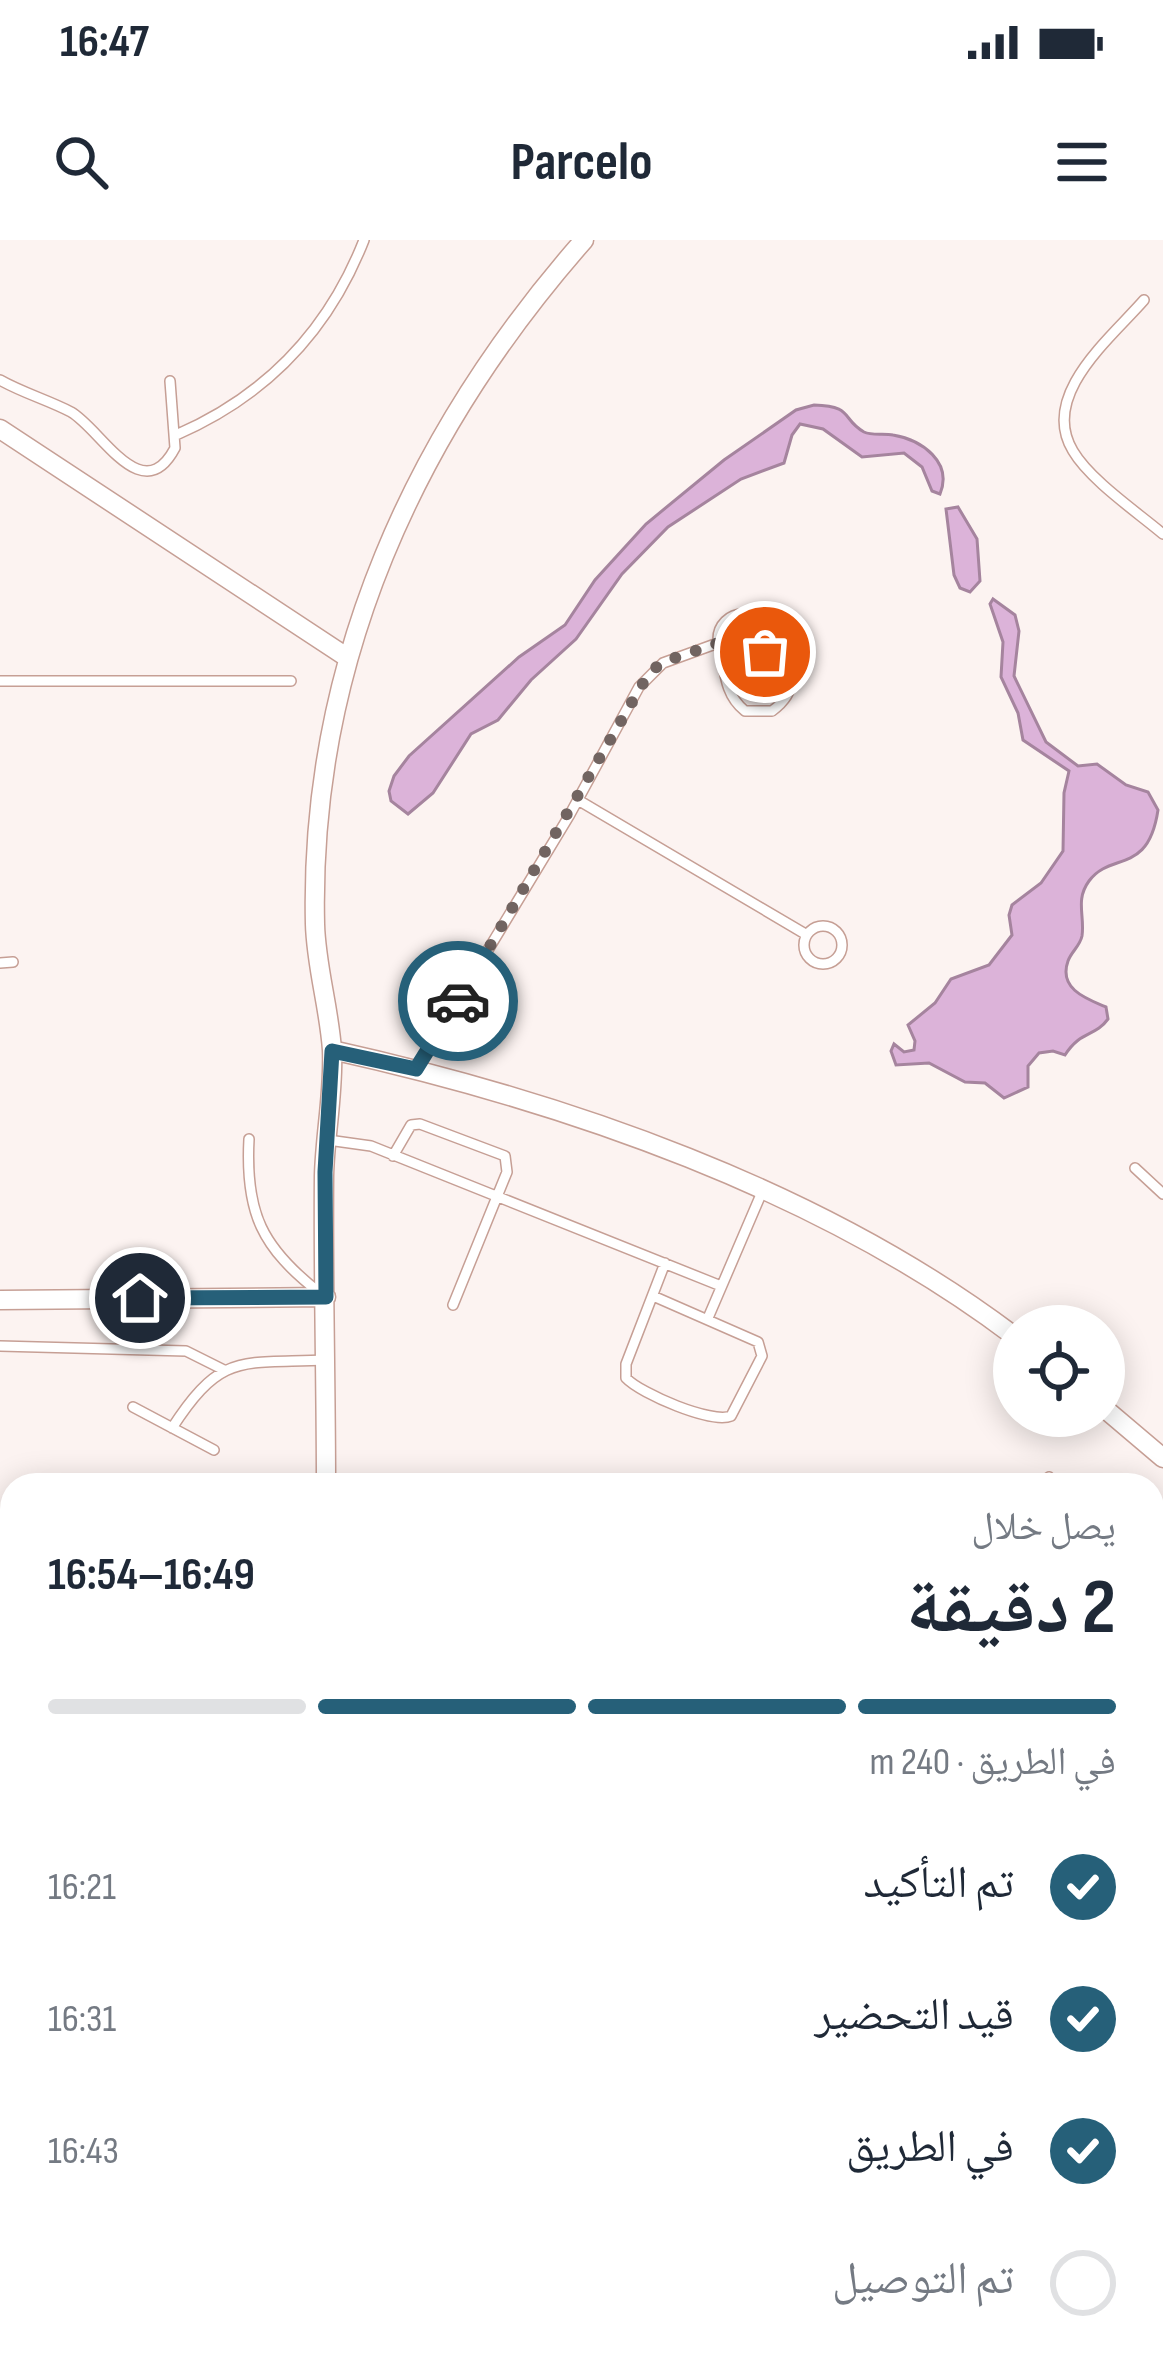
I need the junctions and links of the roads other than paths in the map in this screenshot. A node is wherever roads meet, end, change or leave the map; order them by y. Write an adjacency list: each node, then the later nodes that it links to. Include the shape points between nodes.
1 (364, 240): 7 (lane, via 288,362 236,405)
2 (584, 240): 11 (street, via 497,347 438,440 389,538)
3 (1144, 300): 8 (lane, via 1076,381 1065,425 1074,454)
4 (0, 380): 7 (lane, via 75,414 120,460 145,471 169,460)
5 (170, 381): 7 (lane)
6 (0, 429): 11 (street)
7 (176, 434)
8 (1163, 534)
9 (768, 642): 10 (lane, via 748,664 728,660); 10 (lane, via 763,623 747,614 721,627); 10 (lane, via 785,656 793,680 772,711 735,703)
10 (720, 648): 14 (lane, via 649,673)
11 (349, 658): 18 (street, via 316,875 318,966)
12 (0, 681): 13 (lane)
13 (291, 681)
14 (578, 800): 15 (lane); 19 (lane)
15 (807, 934): 15 (lane, via 809,958 837,958 835,930)
16 (13, 962): 17 (lane)
17 (0, 963)
18 (332, 1051): 19 (street); 21 (street)
19 (416, 1069): 24 (street, via 564,1112)
20 (249, 1139): 30 (lane, via 249,1198 262,1233 290,1270)
21 (326, 1141): 22 (lane, via 358,1142); 30 (street)
22 (393, 1156): 26 (lane); 26 (lane, via 404,1133 420,1124 498,1151 508,1164)
23 (1136, 1168): 25 (lane)
24 (762, 1192): 28 (lane); 34 (street, via 921,1273)
25 (1163, 1194)
26 (497, 1197): 27 (lane); 32 (lane)
27 (665, 1263): 28 (lane); 29 (lane)
28 (722, 1286): 33 (lane)
29 (653, 1296): 33 (lane); 33 (lane, via 626,1378 723,1420 735,1411 762,1349)
30 (326, 1297): 31 (street); 36 (street)
31 (0, 1300)
32 (454, 1305)
33 (707, 1318)
34 (993, 1322)
35 (0, 1346): 37 (lane, via 186,1352)
36 (326, 1360): 37 (lane); 43 (street)
37 (224, 1370): 40 (lane, via 197,1390)
38 (133, 1407): 40 (lane)
39 (1125, 1425): 42 (street)
40 (172, 1428): 41 (lane)
41 (214, 1450)
42 (1163, 1457)
43 (326, 1473)

